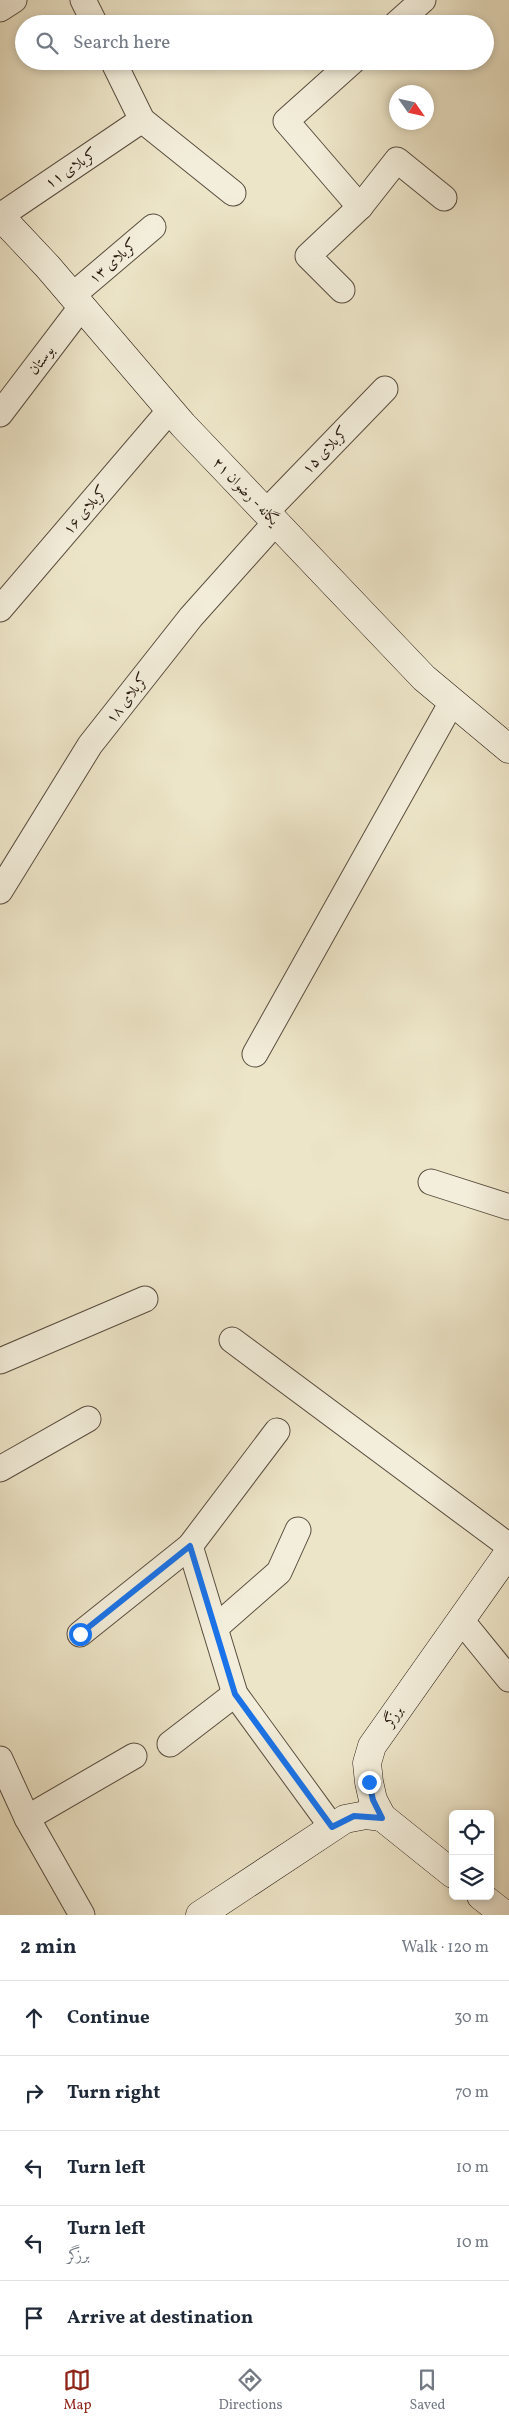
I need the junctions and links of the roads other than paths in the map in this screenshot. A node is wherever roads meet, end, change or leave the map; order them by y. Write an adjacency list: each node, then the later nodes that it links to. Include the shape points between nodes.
1 (14, 0): 4 (street)
2 (83, 0): 5 (street)
3 (422, 0): 6 (street)
4 (0, 9)
5 (90, 15)
6 (406, 15)
7 (117, 70): 9 (street)
8 (343, 70): 12 (street, via 286,121)
9 (142, 120): 10 (street); 13 (street, کربلای ۱۱)
10 (233, 193)
11 (444, 198): 12 (street, via 396,160)
12 (360, 207): 15 (street, via 308,256)
13 (0, 216): 16 (street, یگانه - رضوان ۲۱)
14 (153, 226): 16 (street, کربلای ۱۳)
15 (342, 290)
16 (77, 301): 18 (street, یگانه - رضوان ۲۱); 19 (street, بوستان)
17 (385, 389): 20 (street, کربلای ۱۵)
18 (170, 410): 20 (street, یگانه - رضوان ۲۱); 21 (street, کربلای ۱۶)
19 (0, 414)
20 (271, 517): 22 (street, یگانه - رضوان ۲۱, via 424,678); 24 (street, کربلای ۱۸, via 90,745)
21 (0, 609)
22 (452, 702): 23 (street, یگانه - رضوان ۲۱); 25 (street)
23 (509, 749)
24 (0, 891)
25 (255, 1054)
26 (431, 1182): 27 (street)
27 (509, 1207)
28 (145, 1299): 30 (street)
29 (232, 1340): 36 (street)
30 (0, 1361)
31 (88, 1419): 33 (street)
32 (277, 1431): 35 (street)
33 (0, 1469)
34 (298, 1530): 39 (street, via 279,1572)
35 (190, 1546): 39 (street); 40 (street)
36 (509, 1546)
37 (509, 1552): 38 (street, برزگر)
38 (461, 1620): 41 (street); 47 (street, برزگر, via 372,1746 367,1763 369,1782)
39 (215, 1628): 42 (street)
40 (80, 1634)
41 (509, 1679)
42 (235, 1694): 43 (street); 48 (street)
43 (170, 1744)
44 (134, 1756): 46 (street)
45 (0, 1759): 46 (street)
46 (27, 1818): 51 (street)
47 (382, 1818): 48 (street, via 354,1816); 49 (street, برزگر)
48 (332, 1827): 52 (street)
49 (449, 1871)
50 (486, 1900): 53 (street)
51 (82, 1915)
52 (200, 1915)
53 (505, 1915)

